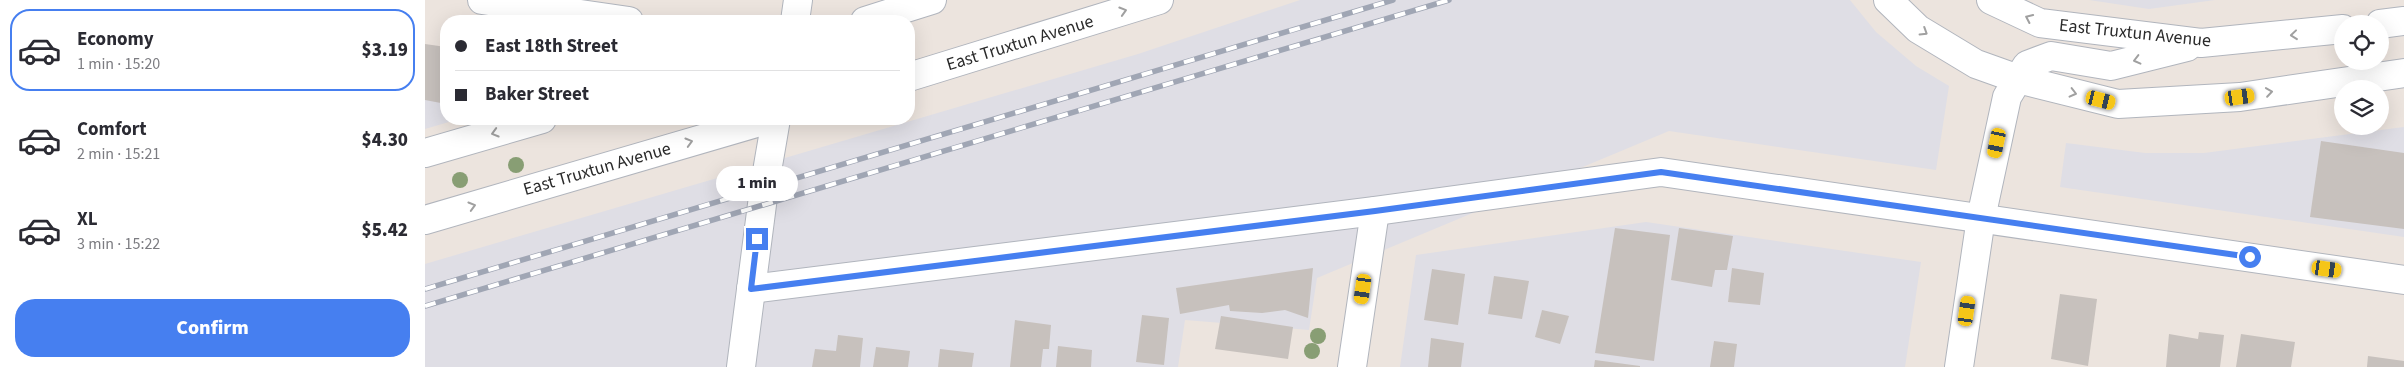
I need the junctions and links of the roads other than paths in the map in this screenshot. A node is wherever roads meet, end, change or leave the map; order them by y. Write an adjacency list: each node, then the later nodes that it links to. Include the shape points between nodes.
1 (482, 0): 7 (street)
2 (798, 0): 8 (street)
3 (932, 0): 9 (street)
4 (1159, 0): 15 (street, East Truxtun Avenue, one-way to 4)
5 (1888, 0): 16 (street, one-way to 16, via 1918,29 1976,64)
6 (1991, 0): 13 (street, East Truxtun Avenue, one-way to 6, via 2040,23)
7 (587, 15)
8 (796, 15)
9 (884, 15)
10 (2404, 20): 11 (street)
11 (2389, 22)
12 (2334, 30): 13 (street, East Truxtun Avenue, one-way to 13)
13 (2201, 43): 16 (street, one-way to 16, via 2111,66 2051,56 2027,65)
14 (2404, 73): 16 (street, one-way to 14, via 2118,104 2240,97)
15 (915, 75)
16 (2018, 79): 22 (street, via 2007,97)
17 (521, 125): 20 (street, one-way to 20)
18 (750, 125): 23 (street, East Truxtun Avenue, one-way to 18)
19 (775, 125): 25 (street)
20 (425, 153)
21 (1375, 211): 22 (street, via 1661,172); 25 (street); 27 (street)
22 (1981, 218): 24 (street); 28 (street)
23 (425, 220)
24 (2404, 280)
25 (751, 289): 26 (street)
26 (741, 367)
27 (1352, 367)
28 (1959, 367)

